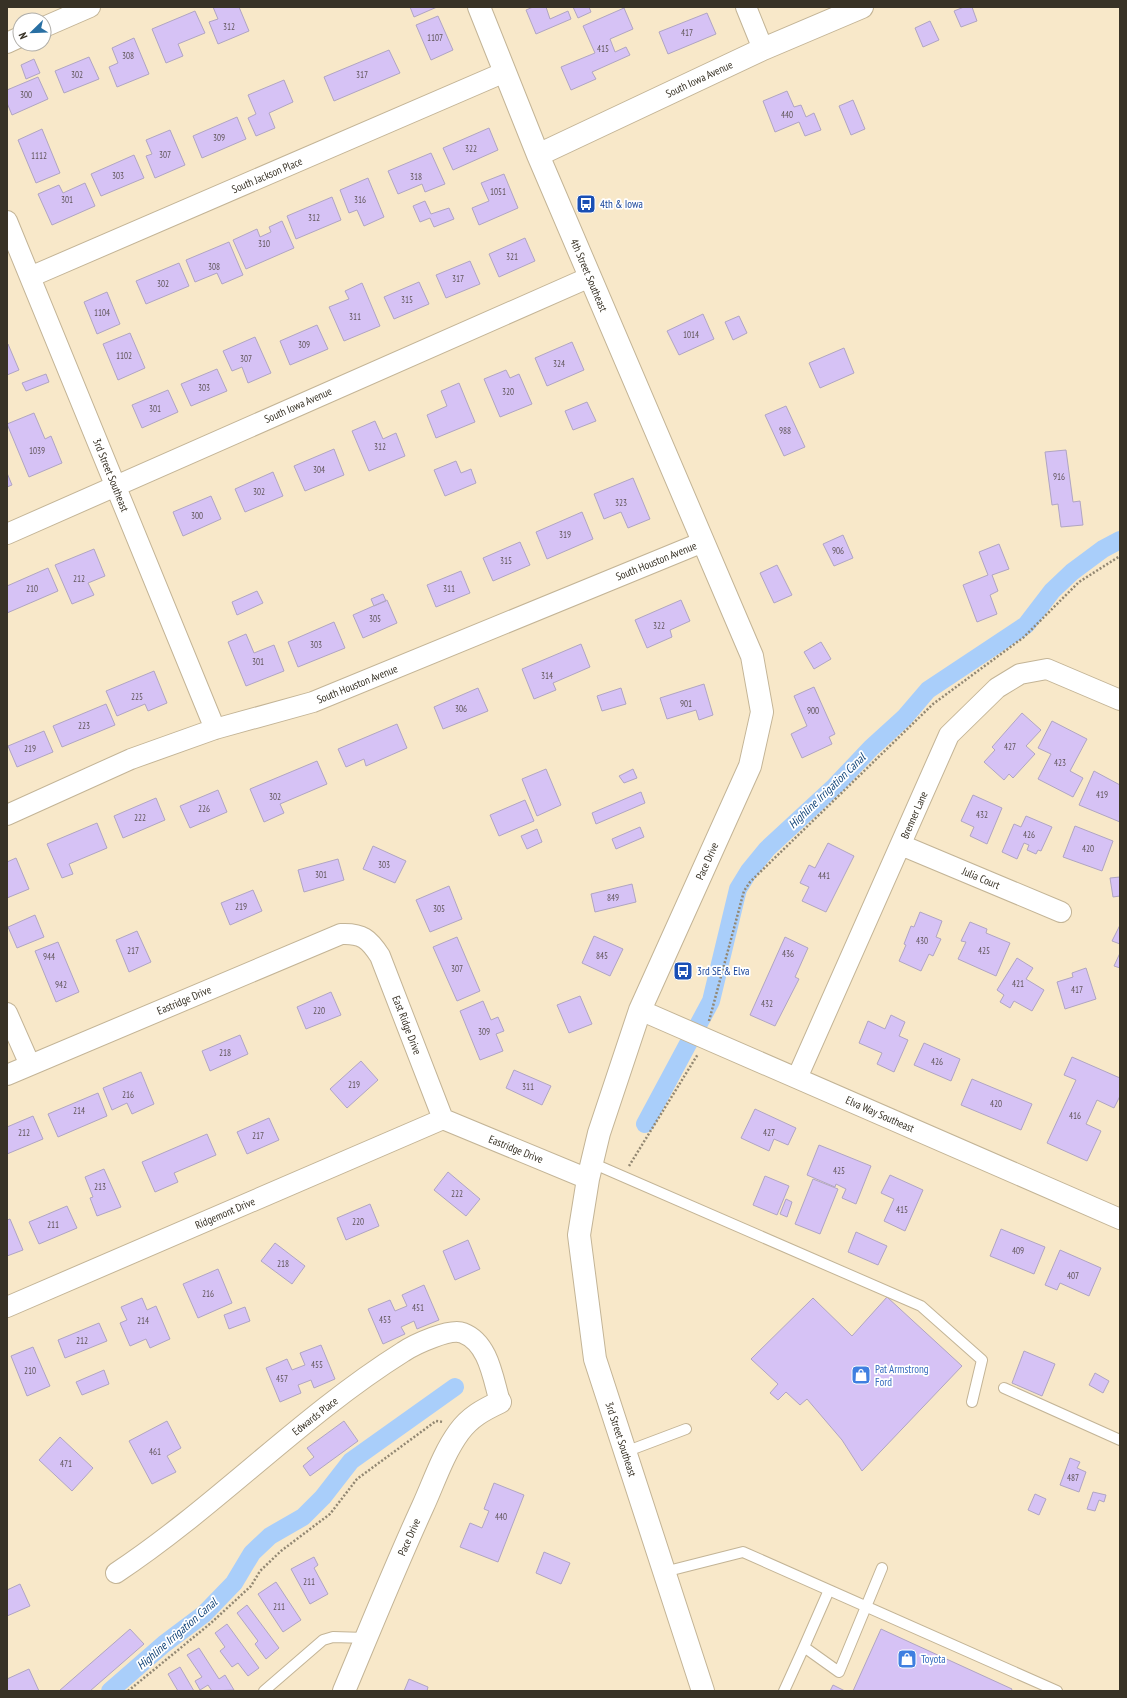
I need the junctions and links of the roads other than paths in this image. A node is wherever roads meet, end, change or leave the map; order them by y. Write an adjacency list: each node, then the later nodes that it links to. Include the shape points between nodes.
1 (90, 7): 5 (street)
2 (479, 7): 7 (street, 4th Street Southeast)
3 (746, 7): 6 (street)
4 (862, 7): 6 (street, South Iowa Avenue)
5 (52, 24)
6 (763, 49): 8 (street, South Iowa Avenue)
7 (504, 72): 8 (street, 4th Street Southeast); 10 (street, South Jackson Place)
8 (538, 155): 11 (street, 4th Street Southeast)
9 (7, 221): 10 (street, 3rd Street Southeast)
10 (30, 277): 12 (street, 3rd Street Southeast)
11 (590, 277): 12 (street, South Iowa Avenue); 14 (street, 4th Street Southeast)
12 (116, 486): 13 (street, South Iowa Avenue); 16 (street, 3rd Street Southeast)
13 (7, 534)
14 (703, 542): 16 (street, South Houston Avenue, via 313,702); 21 (street, Pace Drive, via 752,656 762,712 750,766)
15 (1120, 700): 18 (street, Brenner Lane, via 1048,669 1020,674 997,688 949,735)
16 (216, 729): 17 (street, South Houston Avenue, via 131,759)
17 (7, 815)
18 (901, 845): 19 (street, Julia Court); 25 (street, Brenner Lane)
19 (1061, 912)
20 (362, 937): 23 (street, Eastridge Drive, via 354,933 341,934); 26 (street, East Ridge Drive, via 370,941 380,956)
21 (640, 1010): 25 (street, Elva Way Southeast); 27 (street, Pace Drive, via 599,1133)
22 (7, 1013): 23 (street)
23 (30, 1065): 24 (street, Eastridge Drive)
24 (7, 1075)
25 (797, 1078): 28 (street, Elva Way Southeast)
26 (443, 1119): 27 (street, Eastridge Drive); 29 (street, Ridgemont Drive)
27 (590, 1171): 32 (lane, via 622,1176 921,1306 982,1360); 35 (street, 3rd Street Southeast, via 579,1234 595,1359)
28 (1120, 1219)
29 (7, 1307)
30 (1004, 1388): 34 (lane)
31 (500, 1402): 38 (street, Edwards Place, via 482,1347 463,1334 446,1333 405,1351 324,1408 169,1535); 41 (street, Pace Drive, via 480,1411 459,1432)
32 (972, 1402)
33 (686, 1429): 35 (lane)
34 (1120, 1440)
35 (625, 1452): 37 (street, 3rd Street Southeast)
36 (882, 1568): 40 (lane)
37 (664, 1572): 39 (lane, via 743,1552); 45 (street, 3rd Street Southeast)
38 (116, 1573)
39 (829, 1590): 40 (lane); 42 (lane)
40 (867, 1607): 42 (lane, via 839,1672); 47 (lane)
41 (366, 1638): 43 (lane, via 332,1637 323,1640); 44 (street, Pace Drive)
42 (804, 1647): 46 (lane)
43 (264, 1691)
44 (344, 1691)
45 (704, 1691)
46 (784, 1691)
47 (1057, 1691)

